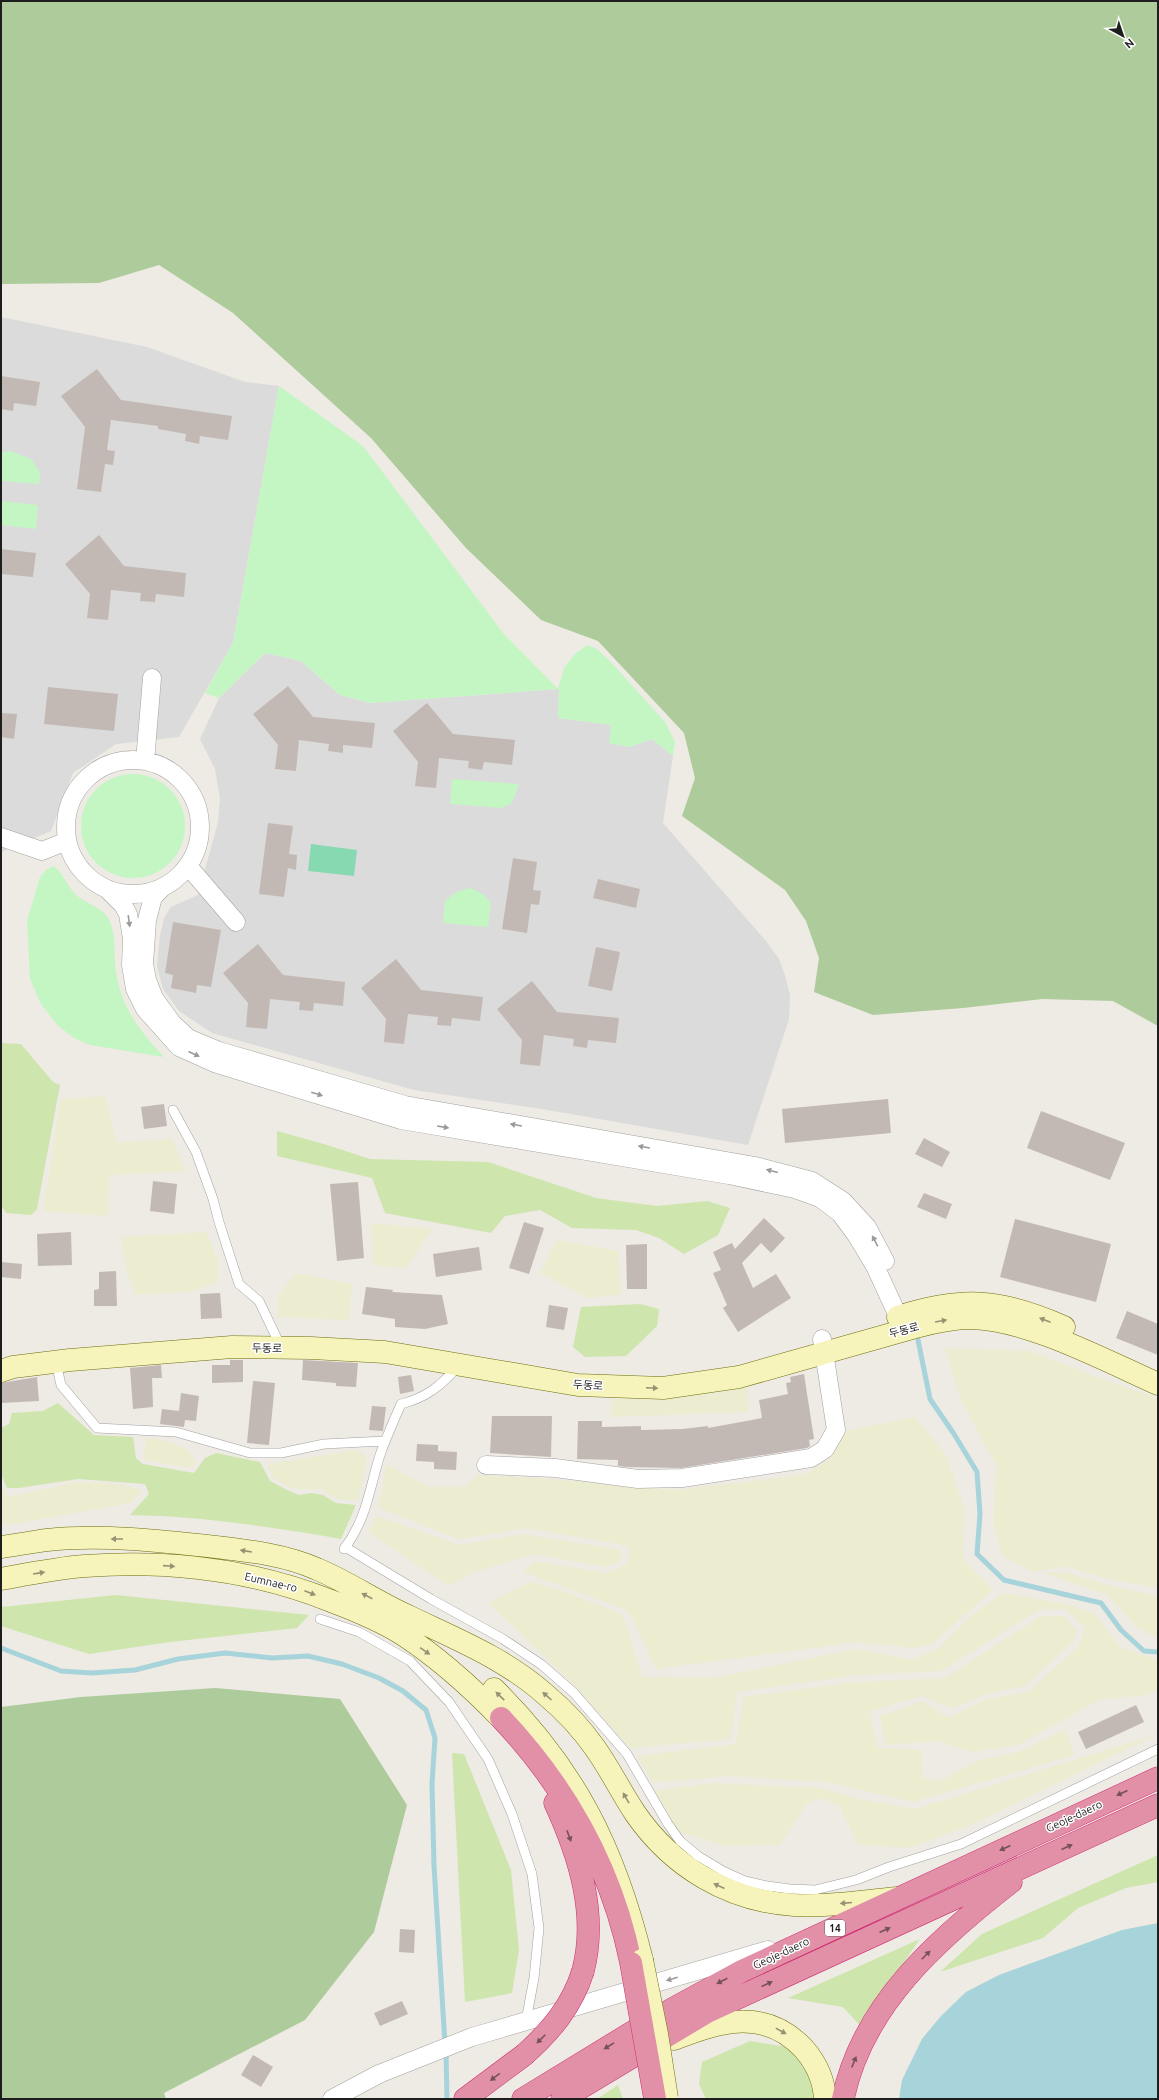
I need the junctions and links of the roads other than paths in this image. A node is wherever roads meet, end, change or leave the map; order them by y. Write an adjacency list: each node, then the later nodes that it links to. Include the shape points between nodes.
1 (152, 678): 2 (street)
2 (145, 761): 4 (street, via 123,760 102,767 85,780 72,798 66,819); 5 (street, via 166,768 184,782 196,801 200,823 198,846)
3 (1, 838): 4 (street, via 42,851)
4 (67, 841): 7 (street, via 75,861 89,878)
5 (188, 866): 6 (street, via 176,879); 8 (street)
6 (162, 888): 7 (street, via 144,894); 10 (street, one-way to 6, via 867,1227 843,1201 812,1181 754,1166 405,1105 219,1051 188,1038 172,1023 154,998 146,980 144,964 147,920 153,897)
7 (108, 890): 10 (street, one-way to 10, via 128,914 135,989 145,1009 180,1047 217,1064 401,1120 729,1175 795,1189 820,1198 840,1213 857,1236)
8 (236, 922)
9 (173, 1110): 11 (lane, via 196,1152 239,1284 260,1302)
10 (907, 1322): 12 (street, 두동로); 16 (street, 두동로, one-way to 10, via 1057,1324 1025,1312 987,1303 945,1304); 17 (street, 두동로, one-way to 17, via 958,1318 993,1320 1061,1341)
11 (280, 1344): 13 (street, 두동로); 14 (street, 두동로)
12 (823, 1346): 14 (street, 두동로, via 739,1377 663,1388 578,1385); 19 (street, via 836,1430 825,1449 811,1458 682,1478 638,1479 555,1468)
13 (56, 1357): 15 (street, 두동로); 18 (lane, via 61,1385 96,1428 176,1432 250,1453 281,1453 324,1444)
14 (463, 1360): 18 (lane, via 445,1382 419,1400 401,1404)
15 (1, 1368)
16 (1158, 1368)
17 (1158, 1384)
18 (385, 1441): 27 (lane, via 359,1527 345,1548 431,1600 503,1639 542,1665 574,1693 627,1754 680,1841 698,1856 745,1880 767,1886 815,1890 856,1880 960,1844)
19 (486, 1465)
20 (49, 1540): 21 (street, via 35,1538); 22 (street); 24 (street, one-way to 20, via 316,1568 280,1557 177,1542 123,1539)
21 (1, 1541)
22 (1, 1547)
23 (1, 1579): 26 (street, Eumnae-ro, one-way to 26, via 84,1566 165,1566 210,1569 299,1588 374,1619 401,1634 458,1676)
24 (402, 1614): 31 (street, one-way to 24, via 823,1905 779,1904 740,1895 705,1880 688,1869 652,1835 631,1807 594,1747 566,1713 547,1696 502,1662); 33 (street, one-way to 24, via 627,1902 597,1827 570,1781 540,1740 505,1700 450,1649)
25 (320, 1619): 34 (lane, via 359,1632 410,1661 449,1702 488,1759 512,1814 532,1874 539,1928)
26 (501, 1718): 33 (highway, via 546,1771 565,1797 585,1832 613,1897); 39 (highway, one-way to 39, bridge, via 546,1783 578,1861 584,1883 589,1927 588,1949 575,1993 562,2015 524,2055)
27 (1158, 1749)
28 (1158, 1778): 31 (highway, Geoje-daero / 14, one-way to 31)
29 (1158, 1805): 30 (highway, Geoje-daero / 14, one-way to 29)
30 (1041, 1859): 35 (highway, Geoje-daero / 14, one-way to 30, via 707,2012); 44 (highway, one-way to 30, via 848,2078 863,2041 904,1980 957,1925)
31 (898, 1898): 32 (highway, Geoje-daero / 14)
32 (817, 1936): 34 (street, one-way to 34); 40 (highway, Geoje-daero / 14, one-way to 40, via 700,1993)
33 (636, 1962): 42 (highway, bridge)
34 (526, 2021): 36 (street, via 464,2040)
35 (637, 2053): 41 (highway, Geoje-daero / 14); 43 (street, one-way to 43, via 708,2026 733,2022 760,2023 785,2032 807,2053 820,2073)
36 (362, 2082): 37 (street); 38 (street)
37 (332, 2099)
38 (356, 2099)
39 (465, 2099)
40 (523, 2099)
41 (562, 2099)
42 (663, 2099)
43 (824, 2099)
44 (843, 2099)

